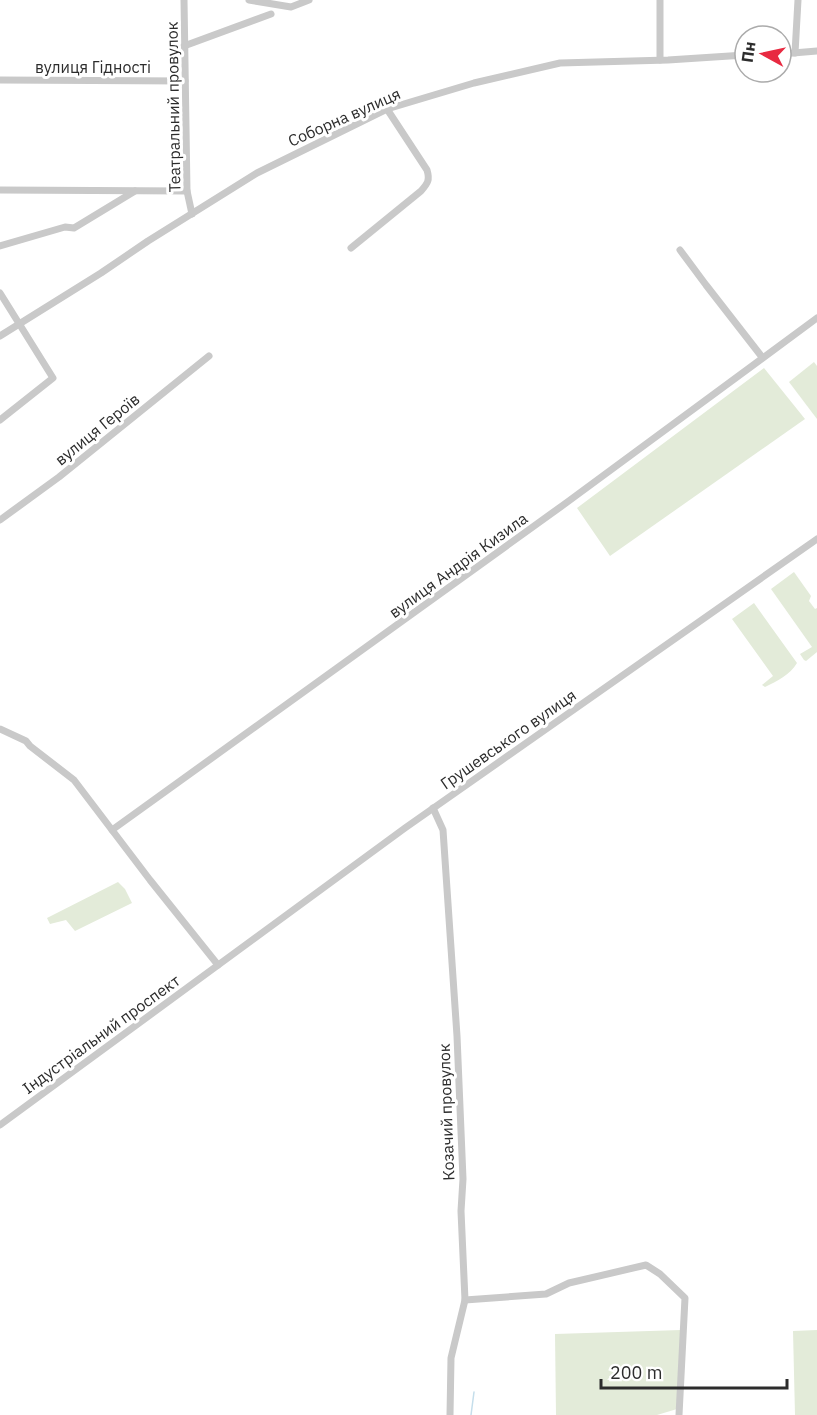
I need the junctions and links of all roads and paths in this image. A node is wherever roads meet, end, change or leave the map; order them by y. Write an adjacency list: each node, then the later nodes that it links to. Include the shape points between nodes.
1 (184, 0): 7 (street, Театральний провулок)
2 (249, 0): 3 (street, via 291,7)
3 (309, 0)
4 (660, 0): 11 (street)
5 (798, 0): 9 (street)
6 (271, 14): 7 (street)
7 (184, 46): 13 (street, Театральний провулок)
8 (817, 51): 9 (street)
9 (795, 53)
10 (733, 56): 11 (street, Соборна вулиця)
11 (660, 60): 14 (street, Соборна вулиця, via 560,63)
12 (0, 80): 13 (street, вулиця Гідності)
13 (185, 81): 17 (street, Театральний провулок)
14 (387, 109): 18 (street, Соборна вулиця, via 257,173); 20 (street, via 427,170 428,182)
15 (0, 189): 16 (street)
16 (135, 191): 17 (street); 19 (street, via 74,228 65,227)
17 (187, 191): 18 (street, Театральний провулок)
18 (192, 214): 24 (street, Соборна вулиця)
19 (0, 246)
20 (351, 248)
21 (680, 250): 27 (street)
22 (0, 293): 24 (street)
23 (817, 318): 27 (street, вулиця Андрія Кизила)
24 (20, 323): 25 (street, Соборна вулиця); 28 (street, via 53,378)
25 (0, 336)
26 (209, 356): 29 (street, вулиця Героїв, via 60,477)
27 (762, 357): 33 (street, вулиця Андрія Кизила, via 566,504)
28 (0, 420)
29 (0, 520)
30 (817, 539): 32 (street, Грушевського вулиця)
31 (0, 729): 33 (street, via 26,741 74,780)
32 (434, 808): 34 (street, Грушевського вулиця); 36 (street, Козачий провулок, via 443,830 457,1036)
33 (112, 830): 34 (street)
34 (218, 965): 35 (street, Індустріальний проспект)
35 (0, 1125)
36 (465, 1300): 37 (street, Козачий провулок, via 451,1358); 38 (street, via 546,1294 570,1283 646,1265 685,1298)
37 (450, 1415)
38 (680, 1415)

